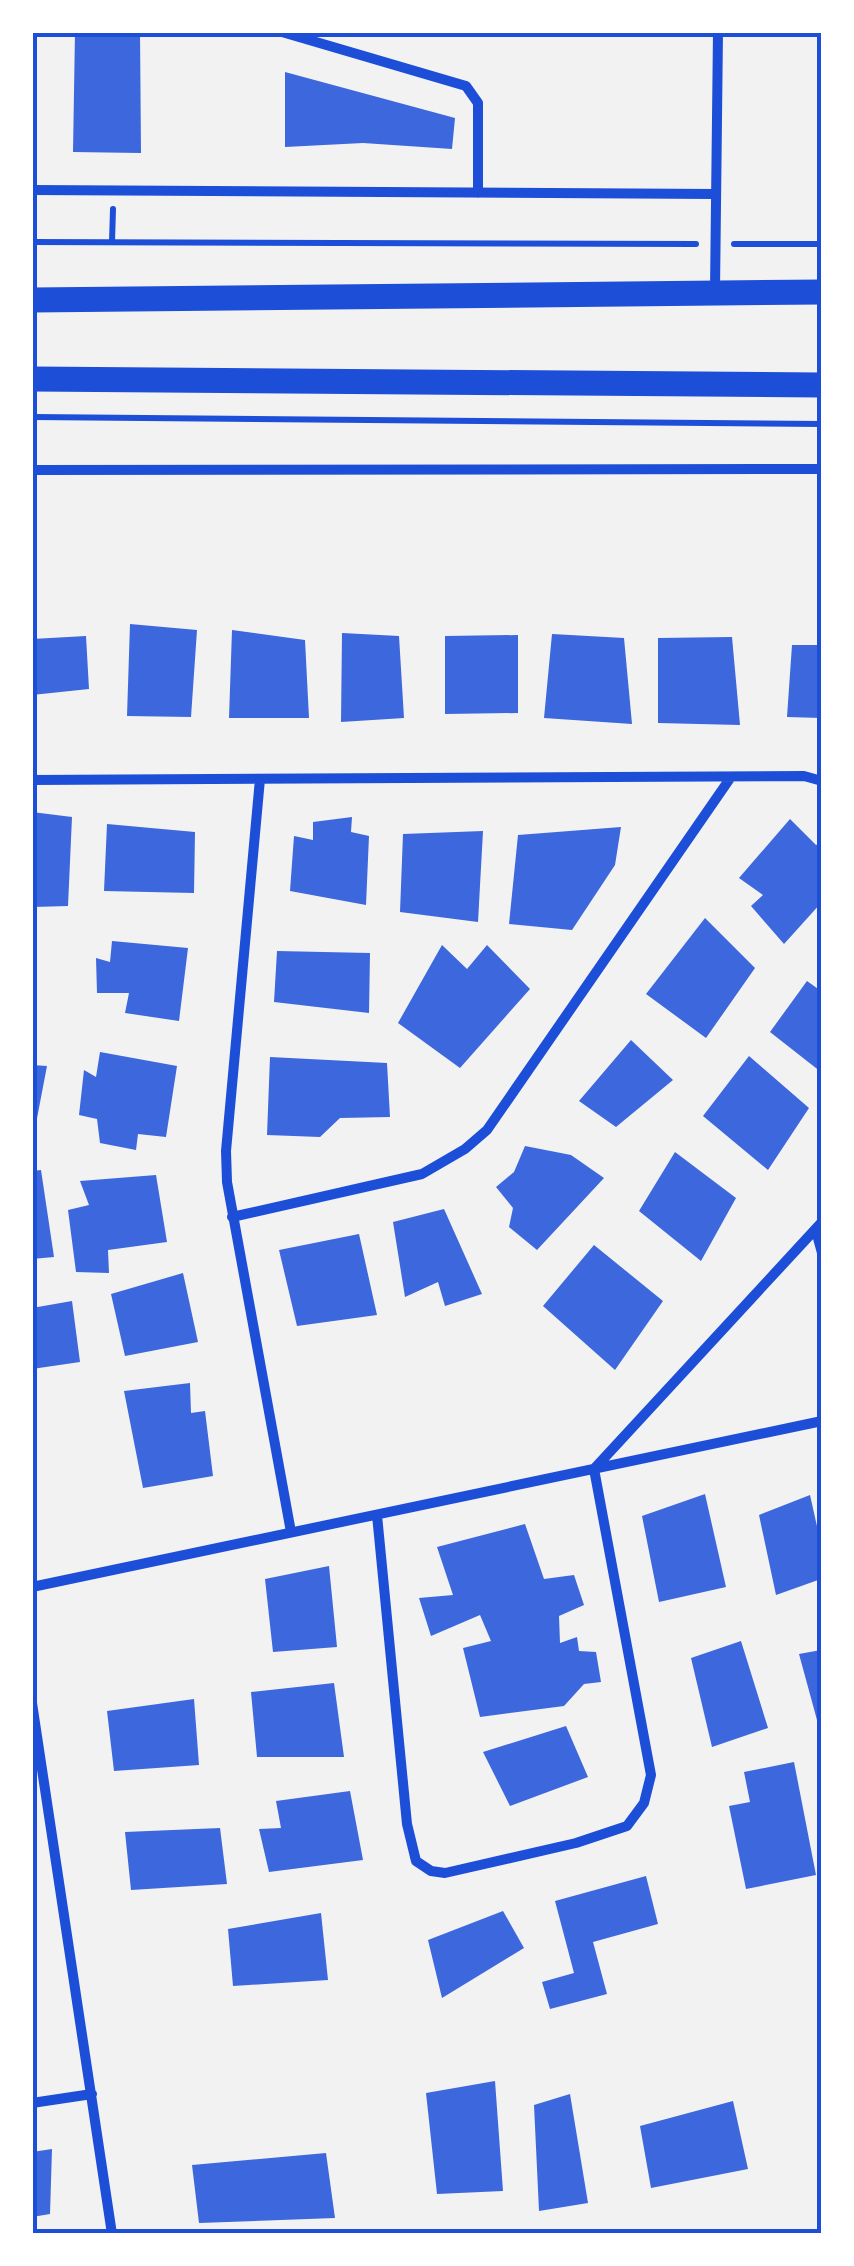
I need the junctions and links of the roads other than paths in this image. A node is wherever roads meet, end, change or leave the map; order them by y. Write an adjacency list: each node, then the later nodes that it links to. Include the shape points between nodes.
1 (282, 32): 4 (street, via 466,86 478,104)
2 (718, 32): 5 (street)
3 (32, 190): 4 (street)
4 (478, 193): 5 (street)
5 (715, 194): 6 (street)
6 (715, 292): 7 (main road); 8 (main road)
7 (822, 292)
8 (32, 300)
9 (32, 379): 10 (main road)
10 (822, 385)
11 (32, 470): 12 (street)
12 (822, 470)
13 (732, 776): 14 (street); 16 (street); 17 (street, via 487,1130 466,1149 422,1174)
14 (260, 779): 15 (street); 17 (street, via 226,1151)
15 (32, 780)
16 (822, 781)
17 (232, 1218): 23 (street)
18 (819, 1226): 19 (street); 21 (street)
19 (822, 1253)
20 (822, 1421): 21 (street)
21 (594, 1469): 22 (street); 22 (street, via 648,1746 650,1790 627,1826 446,1873 416,1861 408,1824)
22 (377, 1514): 23 (street)
23 (291, 1532): 24 (street)
24 (32, 1587)
25 (32, 1702): 26 (street)
26 (92, 2094): 27 (street); 28 (street)
27 (32, 2103)
28 (112, 2234)

